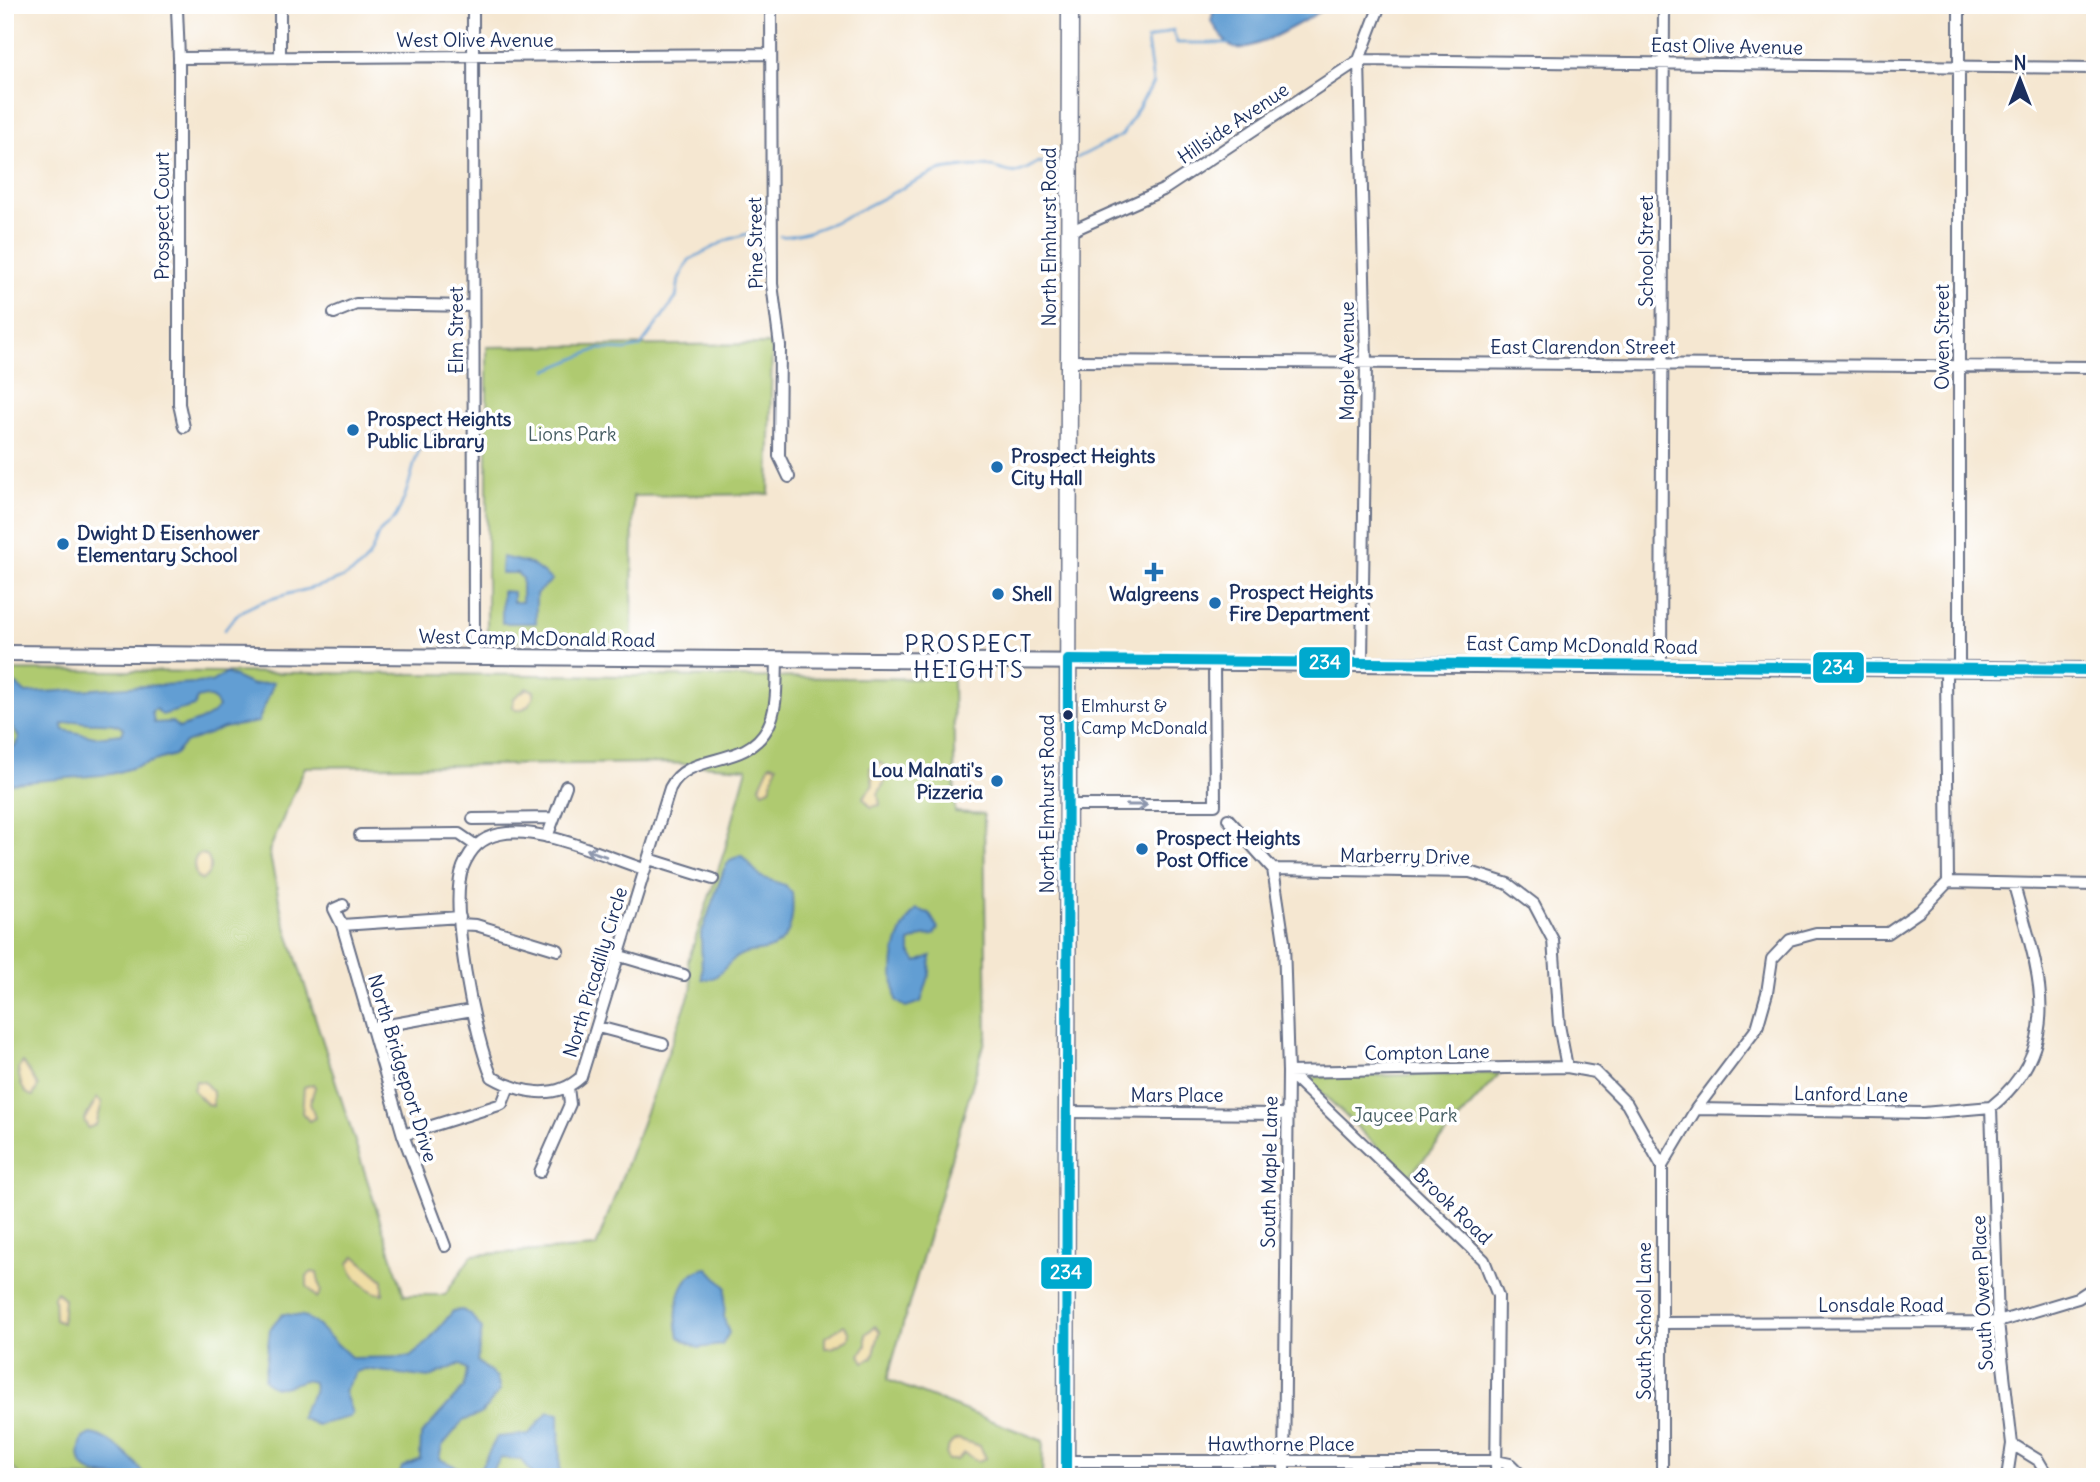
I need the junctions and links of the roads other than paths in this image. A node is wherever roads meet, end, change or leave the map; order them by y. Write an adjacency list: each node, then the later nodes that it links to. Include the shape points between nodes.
1 (173, 5): 11 (street, Prospect Court, via 177,9)
2 (280, 5): 10 (street)
3 (473, 5): 12 (street, Elm Street)
4 (771, 5): 9 (street, Pine Street)
5 (1070, 5): 17 (main road, North Elmhurst Road)
6 (1380, 5): 13 (street)
7 (1664, 5): 14 (street, School Street)
8 (1959, 5): 15 (street, Owen Street)
9 (771, 54): 12 (street, West Olive Avenue); 26 (street, Pine Street, via 772,284 780,345 779,456)
10 (280, 57): 11 (street, West Olive Avenue); 12 (street, West Olive Avenue)
11 (179, 58): 25 (street, Prospect Court, via 180,404)
12 (473, 58): 18 (street, Elm Street)
13 (1359, 60): 14 (street, East Olive Avenue); 17 (street, Hillside Avenue, via 1163,190); 21 (street, Maple Avenue)
14 (1664, 63): 15 (street, East Olive Avenue); 22 (street, School Street)
15 (1959, 66): 16 (street, East Olive Avenue); 23 (street, Owen Street)
16 (2095, 68)
17 (1069, 232): 20 (main road, North Elmhurst Road)
18 (473, 306): 19 (street, via 356,303); 28 (street, Elm Street)
19 (334, 313)
20 (1070, 361): 21 (street, East Clarendon Street); 29 (main road, North Elmhurst Road)
21 (1366, 363): 22 (street, East Clarendon Street); 32 (street, Maple Avenue)
22 (1663, 365): 23 (street, East Clarendon Street); 33 (street, School Street)
23 (1959, 366): 24 (street, East Clarendon Street); 34 (street, Owen Street)
24 (2095, 367)
25 (184, 427)
26 (789, 477)
27 (5, 653): 28 (main road, West Camp McDonald Road)
28 (474, 655): 30 (main road, West Camp McDonald Road)
29 (1068, 660): 30 (main road, West Camp McDonald Road); 31 (main road, East Camp McDonald Road); 37 (main road, North Elmhurst Road)
30 (777, 662): 44 (street, via 775,706 768,728 749,747 727,759 690,766 675,778)
31 (1214, 662): 32 (main road, East Camp McDonald Road); 37 (street, one-way to 31, via 1214,805)
32 (1362, 662): 33 (main road, East Camp McDonald Road)
33 (1661, 665): 34 (main road, East Camp McDonald Road)
34 (1952, 670): 35 (main road, East Camp McDonald Road); 47 (street)
35 (2095, 670)
36 (566, 786): 38 (street)
37 (1069, 805): 66 (main road, North Elmhurst Road)
38 (552, 818): 39 (street); 42 (street)
39 (473, 819)
40 (1228, 819): 45 (street)
41 (360, 835): 43 (street, via 459,834)
42 (547, 837): 43 (street, North Picadilly Circle, via 504,833); 44 (street, North Picadilly Circle, one-way to 42)
43 (475, 845): 51 (street, via 462,870)
44 (647, 864): 46 (street); 54 (street, North Picadilly Circle)
45 (1273, 869): 60 (street, Marberry Drive, via 1470,872 1508,884 1534,904 1553,940); 61 (street, South Maple Lane, via 1284,942)
46 (713, 879)
47 (1948, 882): 48 (street); 65 (street, via 1920,912 1888,933 1816,933 1790,940 1772,959 1757,1028)
48 (2014, 885): 49 (street); 64 (street, via 2042,985 2039,1035 2025,1068)
49 (2095, 886)
50 (343, 905): 52 (street, North Bridgeport Drive, via 334,909)
51 (460, 920): 52 (street); 53 (street); 56 (street)
52 (342, 925): 58 (street, North Bridgeport Drive)
53 (558, 950)
54 (620, 956): 55 (street); 57 (street, North Picadilly Circle)
55 (684, 975)
56 (472, 1010): 58 (street); 62 (street, via 492,1077)
57 (598, 1027): 59 (street); 63 (street, North Picadilly Circle, via 581,1077)
58 (371, 1028): 68 (street, North Bridgeport Drive)
59 (663, 1044)
60 (1567, 1067): 61 (street, Compton Lane); 69 (street, via 1595,1072 1627,1104)
61 (1288, 1072): 67 (street, South Maple Lane); 77 (street, Brook Road, via 1484,1260 1498,1296)
62 (509, 1086): 63 (street, via 538,1093); 68 (street, via 502,1104)
63 (568, 1087): 70 (street, via 570,1104)
64 (1991, 1107): 65 (street, Lanford Lane, via 1923,1113); 73 (street, South Owen Place)
65 (1696, 1109): 69 (street)
66 (1066, 1112): 67 (street, Mars Place); 78 (main road, North Elmhurst Road)
67 (1287, 1114): 76 (street, South Maple Lane)
68 (402, 1135): 71 (street, North Bridgeport Drive)
69 (1662, 1166): 74 (street, South School Lane)
70 (540, 1172)
71 (445, 1246)
72 (2095, 1287): 73 (street, Lonsdale Road, via 2078,1298)
73 (1998, 1322): 74 (street, Lonsdale Road); 75 (street, South Owen Place)
74 (1661, 1323): 82 (street, South School Lane)
75 (2012, 1444): 83 (street, South Owen Place); 84 (street, via 2038,1460)
76 (1284, 1461): 77 (street, Hawthorne Place); 78 (street, Hawthorne Place); 79 (street, South Maple Lane)
77 (1496, 1461): 80 (street, Brook Road); 81 (street, via 1510,1464)
78 (1066, 1469)
79 (1284, 1477)
80 (1496, 1477)
81 (1523, 1477)
82 (1662, 1477)
83 (2007, 1477)
84 (2048, 1477)

